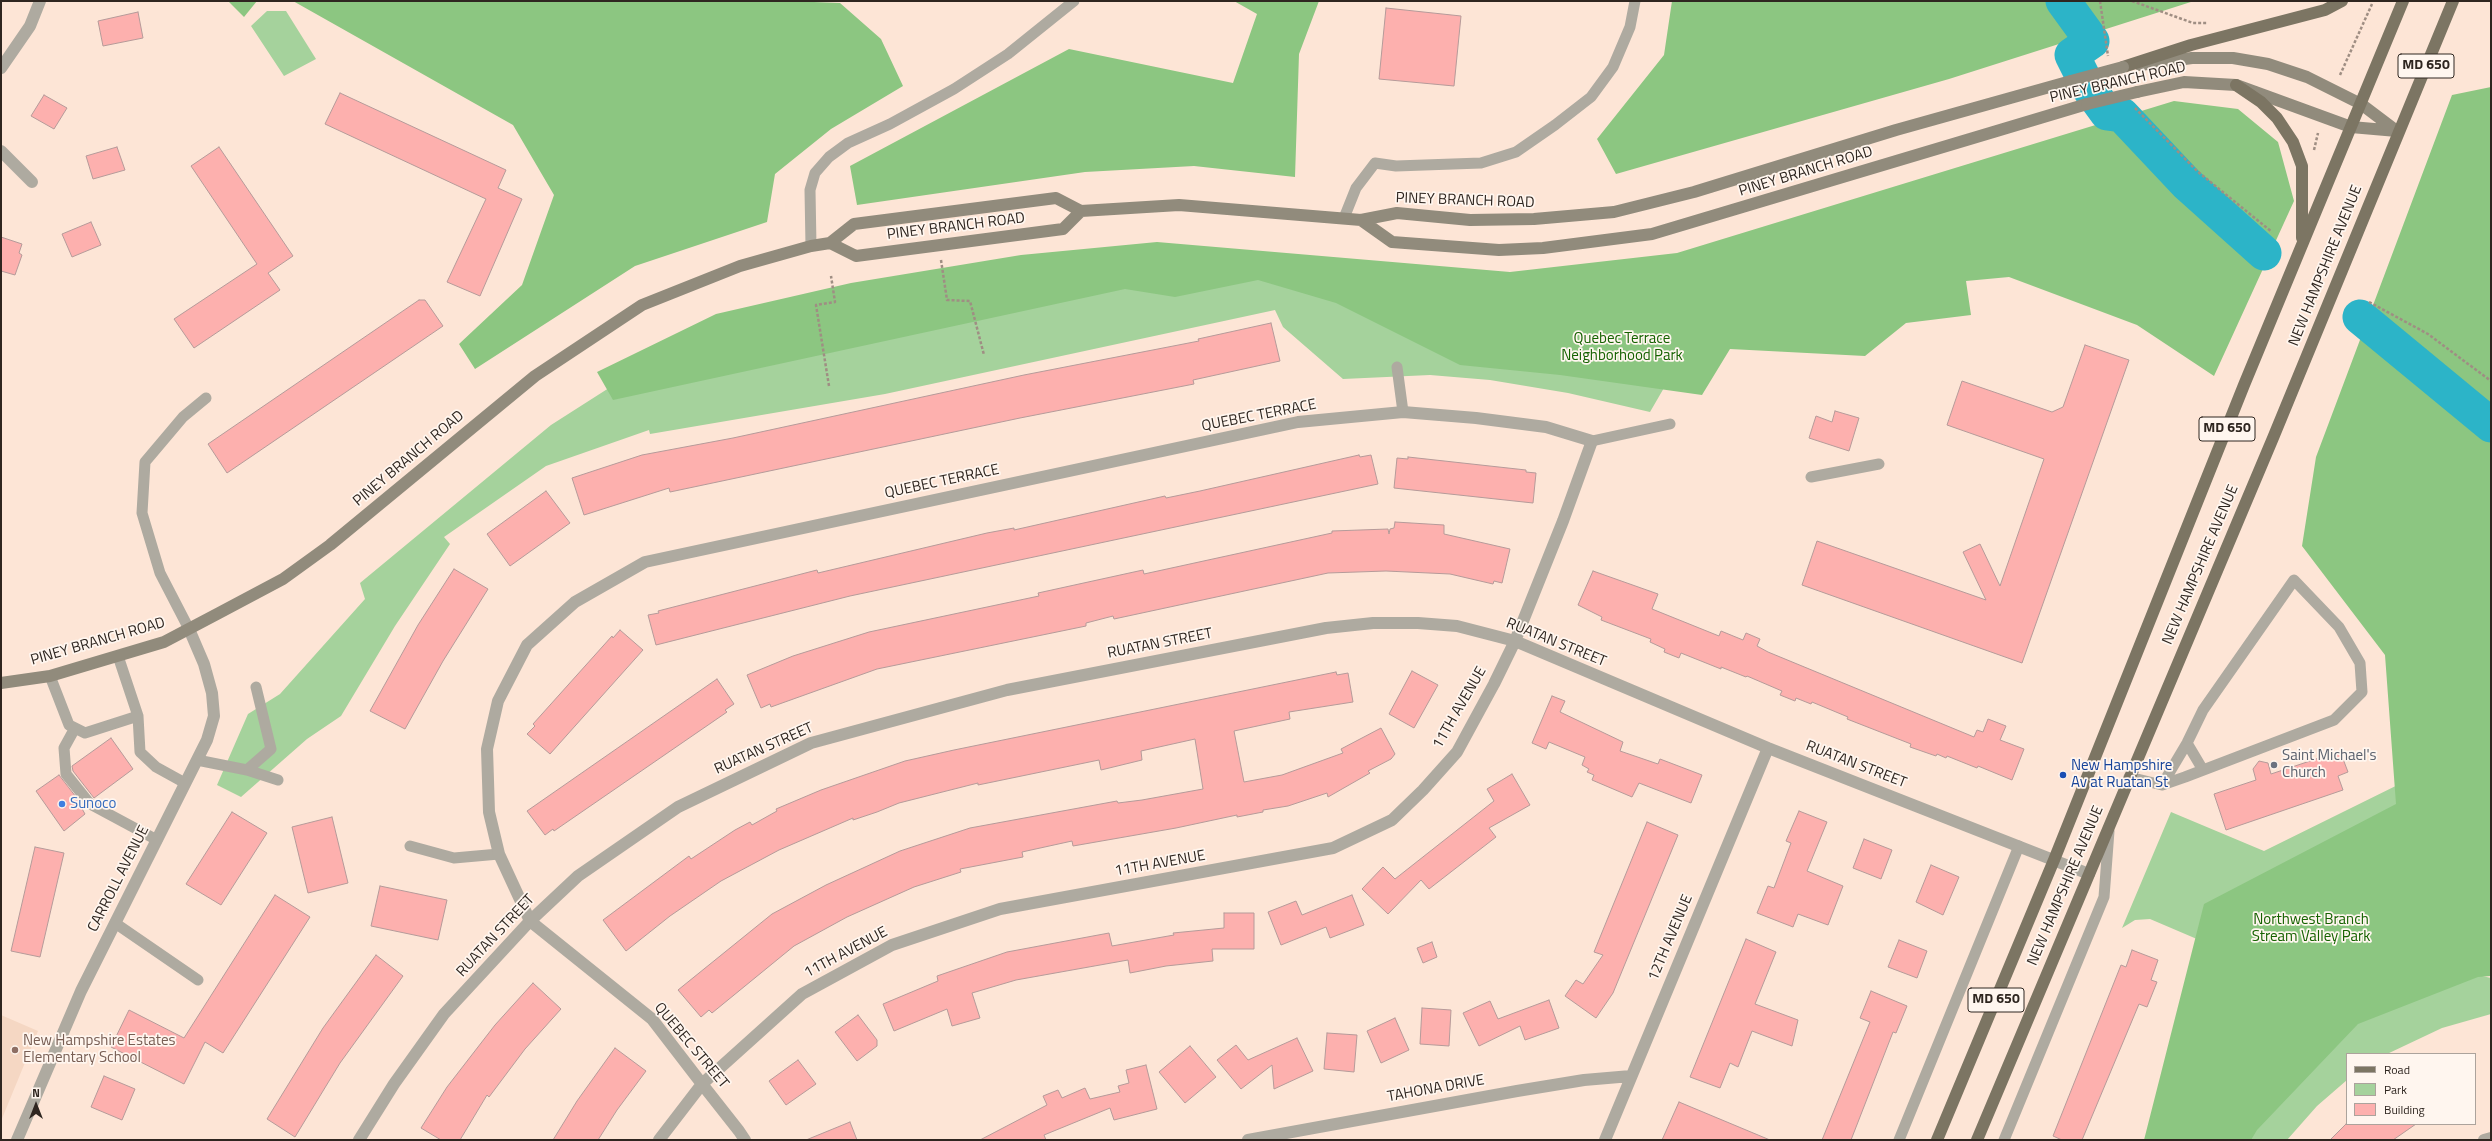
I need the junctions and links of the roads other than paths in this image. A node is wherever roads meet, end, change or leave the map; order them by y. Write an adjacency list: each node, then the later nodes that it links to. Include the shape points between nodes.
1 (40, 1): 7 (street, via 30,26)
2 (1074, 1): 19 (lane, via 1008,54 954,89 890,124 848,143 829,157 815,174 810,190)
3 (1635, 1): 16 (lane, via 1630,27 1613,68 1591,97 1555,125 1516,152 1481,163 1396,166 1375,163 1356,188)
4 (2342, 1): 8 (main road, via 2325,10 2191,45)
5 (2404, 1): 10 (main road, NEW HAMPSHIRE AVENUE / MD 650)
6 (2453, 1): 12 (main road, NEW HAMPSHIRE AVENUE / MD 650)
7 (1, 68)
8 (2123, 68): 10 (main road, PINEY BRANCH ROAD, via 2192,58 2240,59 2268,64 2307,77); 17 (main road, PINEY BRANCH ROAD, bridge, via 2071,80 1694,192 1614,212 1534,219 1470,220 1397,212)
9 (2236, 85): 11 (main road, PINEY BRANCH ROAD); 17 (main road, PINEY BRANCH ROAD, bridge, via 2184,82 2087,104 1652,234 1543,248 1499,250 1392,242); 20 (main road, via 2261,102 2277,118 2293,142 2302,164 2304,183)
10 (2361, 104): 11 (main road, NEW HAMPSHIRE AVENUE / MD 650); 12 (main road, PINEY BRANCH ROAD)
11 (2351, 127): 12 (main road, PINEY BRANCH ROAD); 20 (main road, NEW HAMPSHIRE AVENUE / MD 650)
12 (2398, 132): 41 (main road, NEW HAMPSHIRE AVENUE / MD 650)
13 (1, 151): 14 (street)
14 (32, 182)
15 (1081, 211): 16 (main road, PINEY BRANCH ROAD, via 1179,205); 18 (main road, PINEY BRANCH ROAD, via 1056,198 1040,200 854,224); 18 (main road, PINEY BRANCH ROAD, via 1063,229 856,256)
16 (1344, 218): 17 (main road, PINEY BRANCH ROAD)
17 (1361, 220)
18 (830, 243): 19 (main road, PINEY BRANCH ROAD)
19 (811, 246): 28 (main road, PINEY BRANCH ROAD, via 740,266 642,305 535,376 330,546 283,579)
20 (2301, 247): 50 (main road, NEW HAMPSHIRE AVENUE / MD 650)
21 (1397, 367): 23 (lane)
22 (206, 398): 28 (lane, via 183,417 145,462 142,513 160,573)
23 (1403, 412): 25 (street, QUEBEC TERRACE, via 1546,427); 49 (street, QUEBEC TERRACE, via 1298,422 645,562 575,602 527,645 498,701 487,749 489,812)
24 (1670, 424): 25 (lane)
25 (1592, 441): 29 (street, 11TH AVENUE)
26 (1879, 464): 27 (lane)
27 (1811, 477)
28 (189, 629): 30 (main road, PINEY BRANCH ROAD, via 164,642); 38 (street, CARROLL AVENUE, via 206,672 212,693 214,716)
29 (1515, 641): 37 (street, RUATAN STREET); 52 (street, RUATAN STREET, via 1457,626 1418,623 1326,628 1007,690 811,742 678,807 578,876); 56 (street, 11TH AVENUE, via 1457,752 1392,820 1333,848 1000,909 892,945 802,994)
30 (118, 656): 31 (main road, PINEY BRANCH ROAD); 34 (lane)
31 (50, 676): 32 (main road, PINEY BRANCH ROAD); 35 (lane, via 69,725)
32 (1, 683)
33 (256, 687): 39 (lane, via 271,749)
34 (138, 716): 35 (lane, via 85,733); 43 (lane, via 140,752 156,767)
35 (75, 728): 46 (lane, via 64,748 66,774 90,804)
36 (2187, 744): 40 (lane); 40 (lane, via 2203,710 2294,580 2339,627 2360,664 2362,692 2334,720); 44 (lane)
37 (1768, 748): 48 (street, RUATAN STREET); 55 (street, 12TH AVENUE)
38 (197, 760): 39 (lane); 43 (street, CARROLL AVENUE)
39 (247, 770): 42 (lane)
40 (2203, 770): 44 (lane)
41 (2129, 777): 44 (lane); 45 (main road, NEW HAMPSHIRE AVENUE / MD 650)
42 (278, 780)
43 (185, 784): 46 (street, CARROLL AVENUE)
44 (2162, 785)
45 (2110, 824): 51 (main road, NEW HAMPSHIRE AVENUE / MD 650); 67 (lane, via 2104,897)
46 (156, 840): 53 (street, CARROLL AVENUE)
47 (410, 846): 49 (lane, via 454,858)
48 (2019, 846): 50 (street, RUATAN STREET); 64 (lane)
49 (499, 854): 52 (street, QUEBEC TERRACE)
50 (2054, 860): 51 (street, RUATAN STREET); 65 (main road, NEW HAMPSHIRE AVENUE / MD 650)
51 (2089, 874): 66 (main road, NEW HAMPSHIRE AVENUE / MD 650)
52 (530, 921): 56 (street, QUEBEC STREET, via 652,1019); 59 (street, RUATAN STREET, via 444,1014 394,1084)
53 (115, 923): 54 (lane); 58 (street, CARROLL AVENUE, via 81,991)
54 (198, 980)
55 (1631, 1076): 62 (street, TAHONA DRIVE, via 1584,1080 1517,1091); 63 (street, 12TH AVENUE)
56 (702, 1084): 60 (street, 11TH AVENUE); 61 (street, QUEBEC STREET)
57 (2491, 1138): 68 (street)
58 (17, 1140)
59 (359, 1140)
60 (659, 1140)
61 (745, 1140)
62 (1249, 1140)
63 (1605, 1140)
64 (1899, 1140)
65 (1938, 1140)
66 (1977, 1140)
67 (2004, 1140)
68 (2484, 1140)

